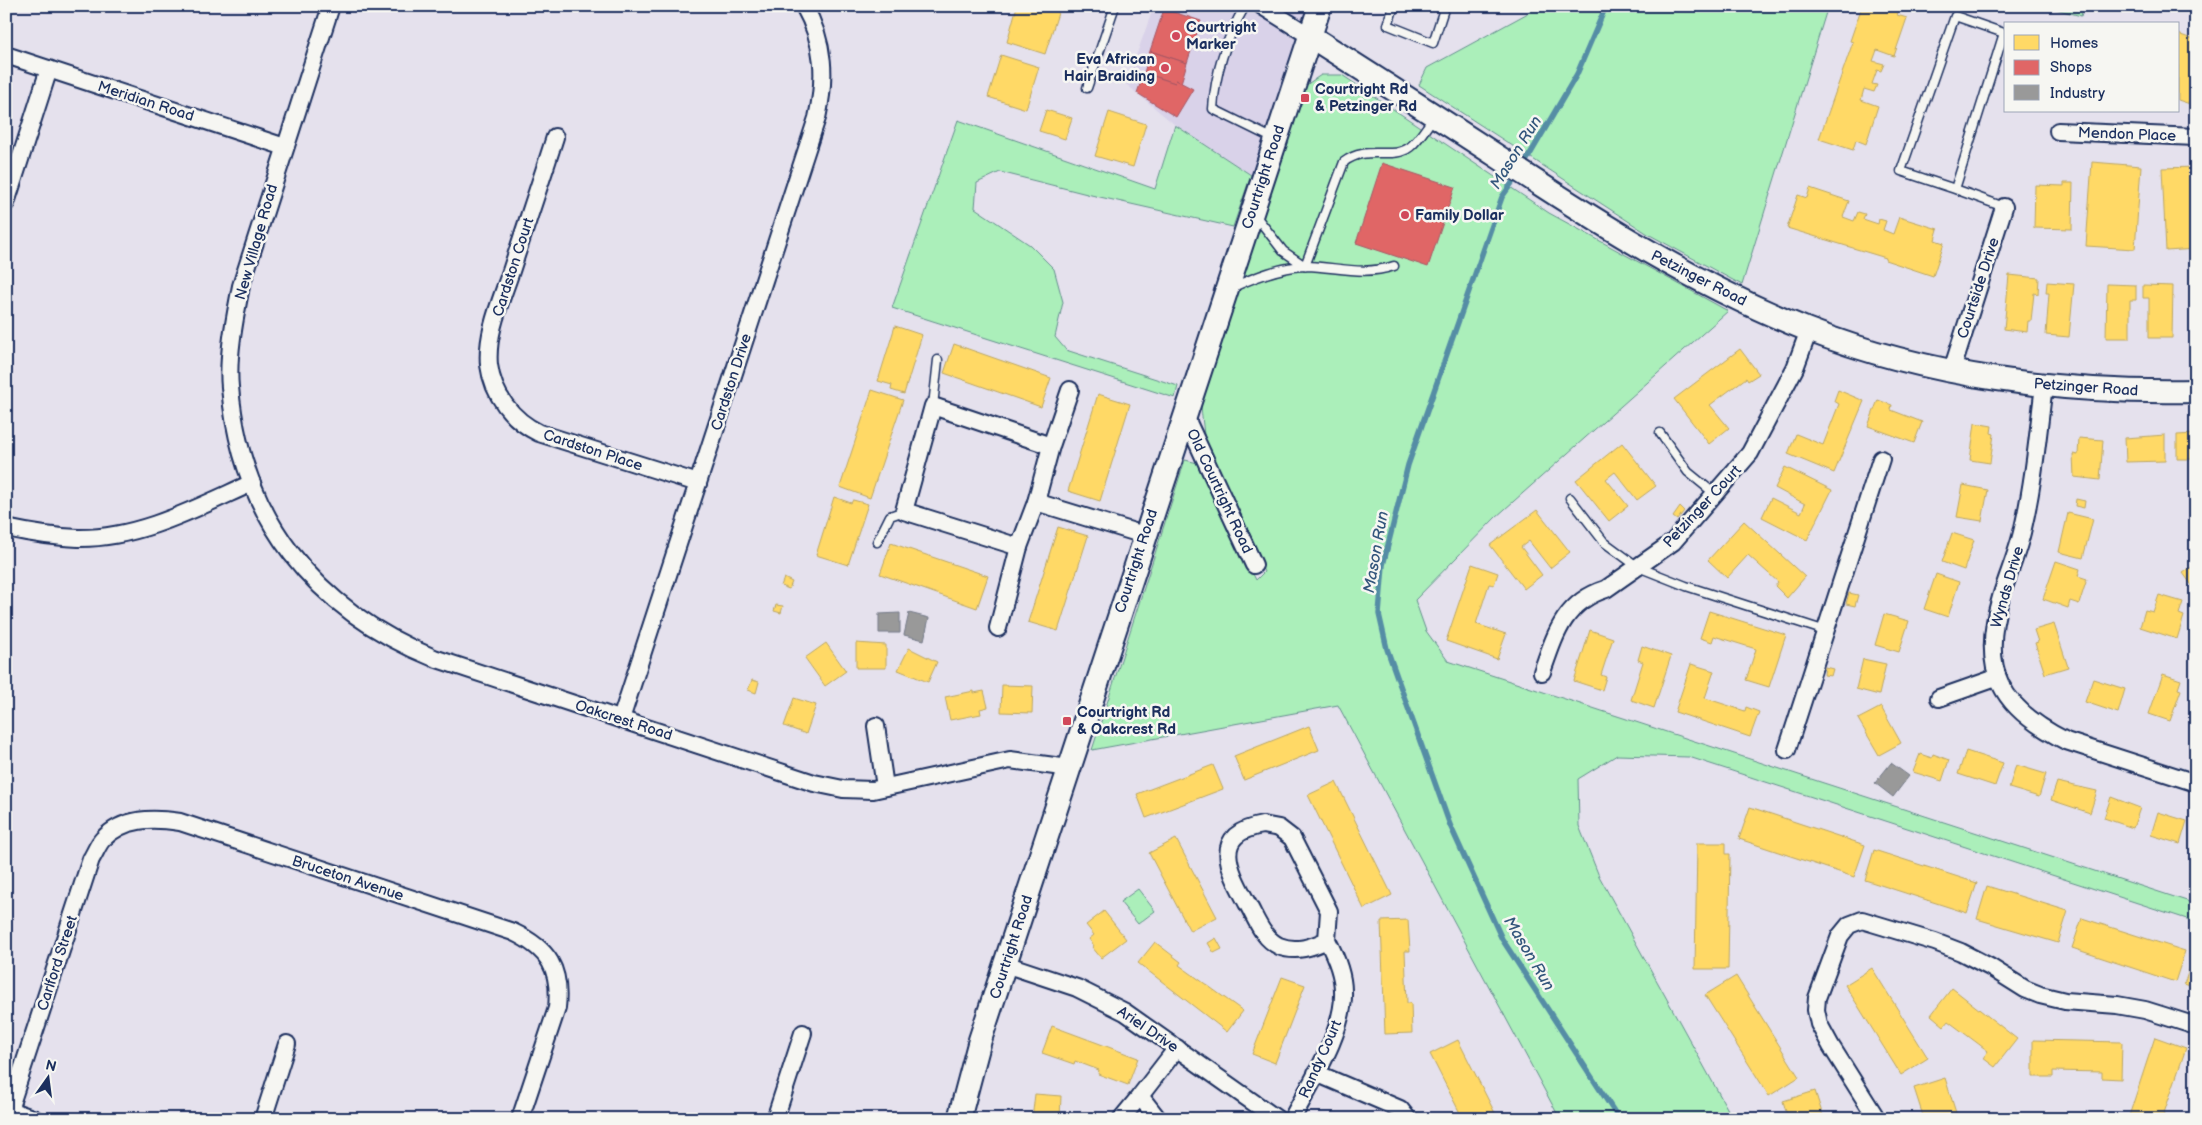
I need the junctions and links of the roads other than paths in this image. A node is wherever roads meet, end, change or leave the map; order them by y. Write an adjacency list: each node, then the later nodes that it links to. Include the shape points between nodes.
1 (331, 6): 18 (street, New Village Road)
2 (804, 6): 39 (street, Cardston Drive, via 820,43 823,92)
3 (1115, 6): 12 (lane)
4 (1245, 6): 17 (lane, via 1231,29 1214,89 1213,109)
5 (1262, 6): 9 (street, Petzinger Road)
6 (1320, 6): 9 (street, Courtright Road)
7 (1394, 6): 8 (lane, via 1388,24 1433,43)
8 (1445, 6)
9 (1310, 36): 13 (street, Petzinger Road); 17 (street, Courtright Road)
10 (6, 55): 11 (street, Meridian Road)
11 (49, 70): 18 (street, Meridian Road); 20 (street)
12 (1087, 88)
13 (1434, 116): 23 (lane, via 1411,147 1401,153 1369,152 1354,155 1344,162); 26 (street, Petzinger Road, via 1645,250 1747,304)
14 (2058, 131): 16 (street, Mendon Place)
15 (555, 137): 32 (street, Cardston Court, via 493,327 489,363)
16 (2196, 137)
17 (1276, 140): 22 (street, Courtright Road)
18 (285, 147): 38 (street, New Village Road, via 241,286 234,328 229,386 236,431)
19 (1955, 190): 19 (lane, via 2004,33 1955,16 1900,171); 21 (lane)
20 (6, 203)
21 (2004, 207): 28 (street, Courtside Drive)
22 (1252, 211): 23 (lane, via 1282,251); 25 (street, Courtright Road)
23 (1305, 266): 24 (lane, via 1355,272); 25 (lane, via 1268,273)
24 (1394, 266)
25 (1225, 291): 34 (street, Courtright Road)
26 (1809, 330): 28 (street, Petzinger Road, via 1886,355); 40 (street, Petzinger Court, via 1795,368 1750,453)
27 (938, 360): 33 (lane)
28 (1952, 370): 29 (street, Petzinger Road)
29 (2044, 385): 31 (street, Petzinger Road, via 2095,390); 53 (street, Wynds Drive, via 2026,516 1994,623)
30 (1070, 390): 36 (street)
31 (2196, 391)
32 (500, 398): 39 (street, Cardston Place, via 517,419 539,433)
33 (933, 406): 36 (street); 43 (street)
34 (1185, 416): 45 (street, Courtright Road); 48 (street, Old Courtright Road)
35 (1660, 434): 40 (lane, via 1688,472)
36 (1051, 446): 42 (street)
37 (1882, 459): 51 (street)
38 (252, 483): 44 (street, via 180,515 118,533 79,538); 55 (street, Oakcrest Road, via 281,542 300,566 324,591 375,630 434,658)
39 (698, 483): 55 (street, Cardston Drive)
40 (1715, 494): 49 (street, Petzinger Court, via 1673,542)
41 (1570, 498): 49 (lane, via 1604,542)
42 (1036, 502): 45 (street); 47 (street)
43 (904, 511): 46 (lane, via 890,516); 47 (street)
44 (6, 528)
45 (1144, 535): 58 (street, Courtright Road)
46 (877, 542)
47 (1019, 547): 50 (street)
48 (1254, 565)
49 (1638, 567): 51 (lane, via 1686,586); 52 (street, Petzinger Court, via 1570,609 1555,635)
50 (998, 628)
51 (1826, 631): 57 (street)
52 (1542, 672)
53 (1996, 678): 54 (street); 59 (street, Wynds Drive, via 2017,709 2049,733)
54 (1939, 698)
55 (621, 719): 60 (street, Oakcrest Road, via 814,783 843,789)
56 (876, 726): 60 (street)
57 (1787, 750)
58 (1069, 768): 60 (street, Oakcrest Road, via 1010,760); 63 (street, Courtright Road)
59 (2196, 783)
60 (885, 787)
61 (121, 826): 70 (street, Carlford Street, via 103,839 91,859); 73 (street, Bruceton Avenue, via 150,818 180,822 513,932 540,948 550,960 556,976 559,990 557,1008)
62 (1327, 940): 62 (street, Randy Court, via 1295,950 1279,946 1265,936 1231,873 1227,856 1233,839 1247,827 1263,824 1279,828 1292,838 1328,911); 68 (street, Randy Court, via 1337,960 1343,991 1339,1023)
63 (1005, 964): 67 (street, Ariel Drive, via 1077,988 1117,1008); 75 (street, Courtright Road, via 970,1072)
64 (2196, 1026): 81 (street, via 2145,1010 2040,995 2025,990 1961,952 1862,920 1849,925 1840,936 1817,998 1816,1010 1819,1024)
65 (803, 1033): 74 (street)
66 (287, 1044): 72 (street)
67 (1177, 1048): 69 (street); 78 (street, Ariel Drive)
68 (1316, 1073): 79 (street, Randy Court); 80 (street, via 1400,1109)
69 (1140, 1096): 76 (street); 77 (street)
70 (8, 1110): 71 (street)
71 (35, 1119)
72 (263, 1119)
73 (520, 1119)
74 (775, 1119)
75 (959, 1119)
76 (1121, 1119)
77 (1158, 1119)
78 (1277, 1119)
79 (1292, 1119)
80 (1408, 1119)
81 (1877, 1119)

